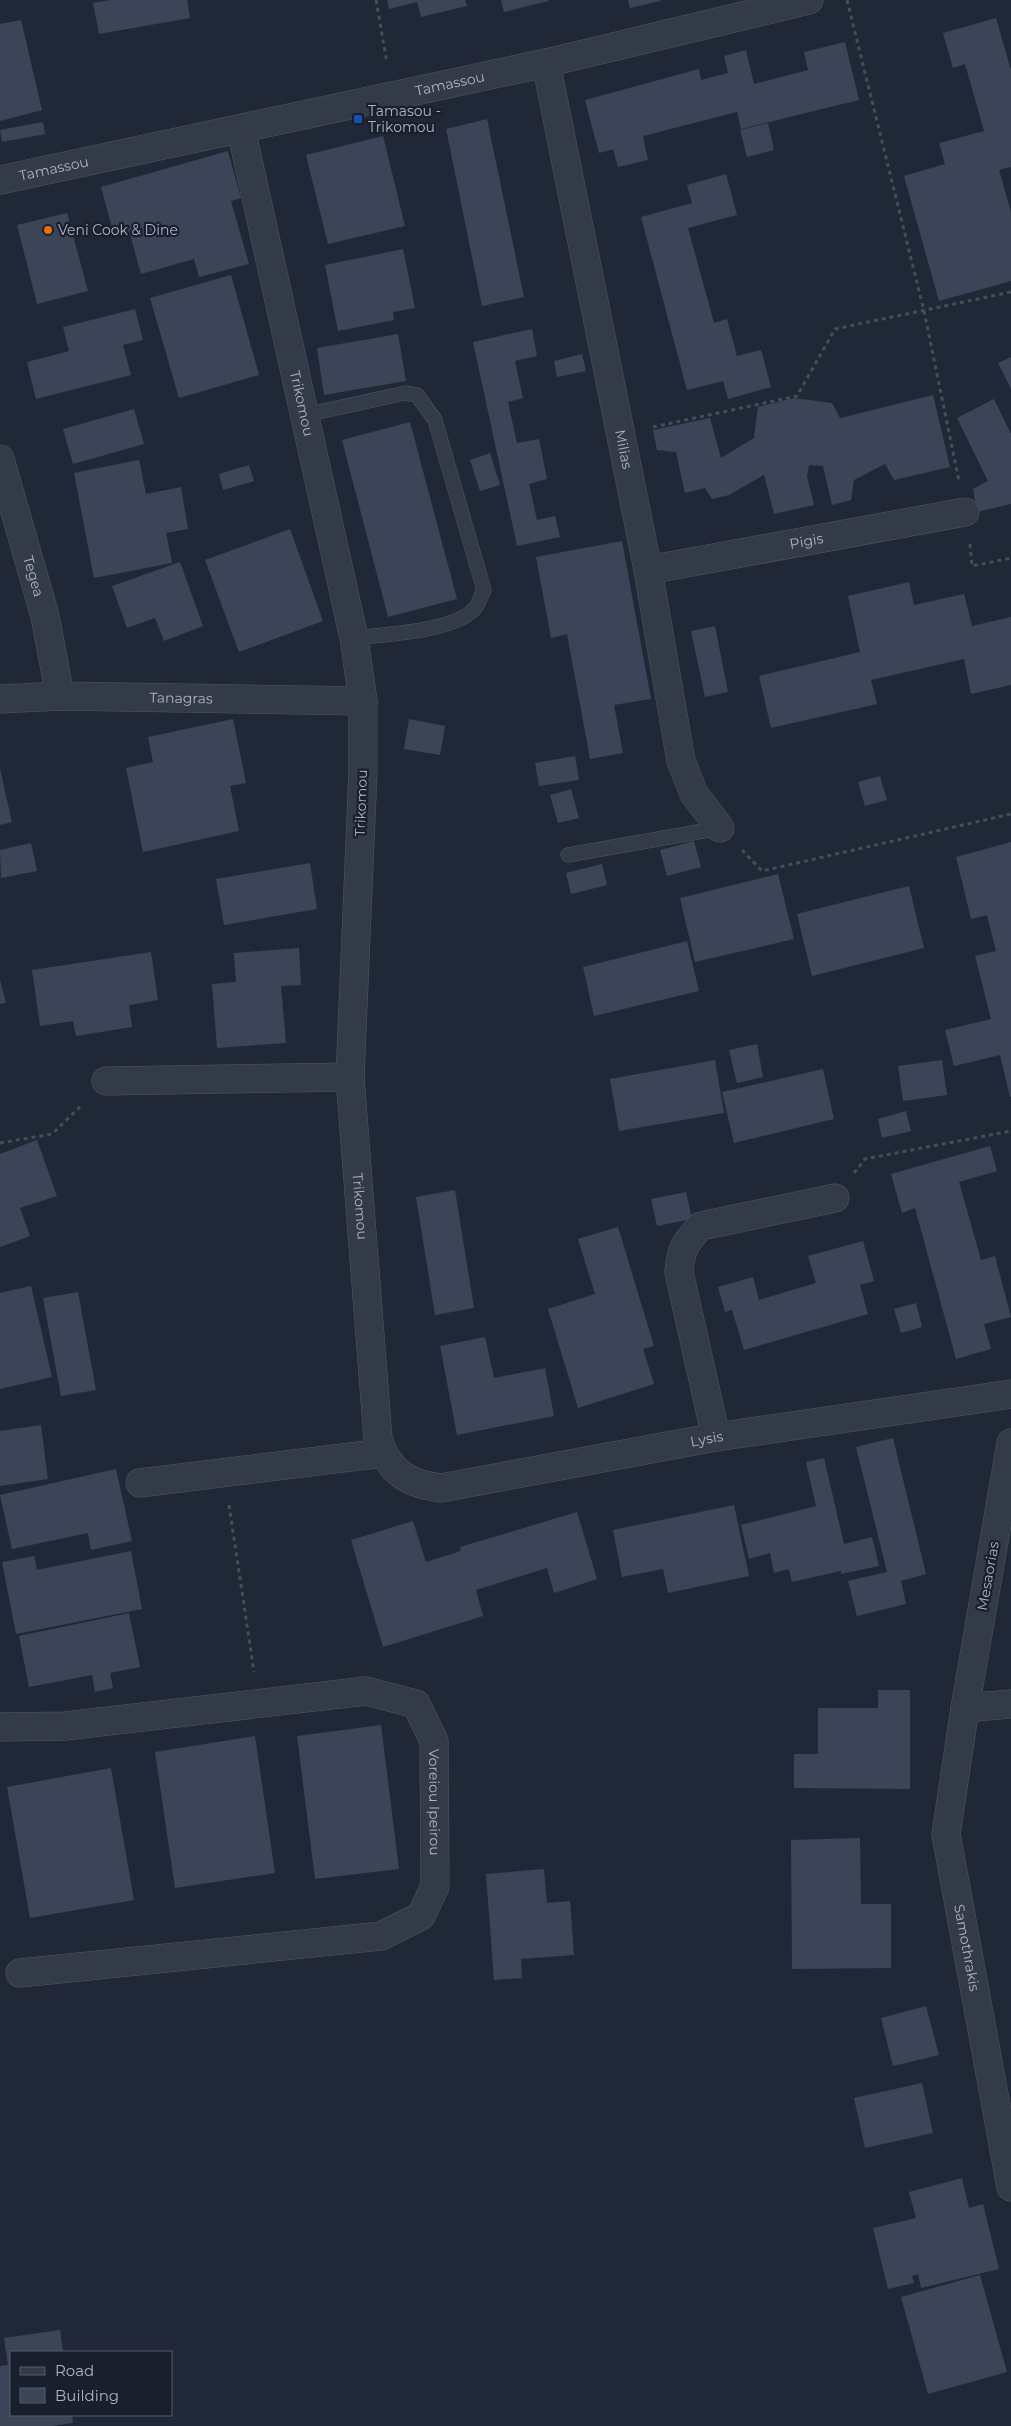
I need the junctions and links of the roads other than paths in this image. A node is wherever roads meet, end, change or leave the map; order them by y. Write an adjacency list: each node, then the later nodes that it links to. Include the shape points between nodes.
1 (809, 0): 2 (street, Tamassou)
2 (546, 62): 3 (street, Tamassou); 8 (street, Milias)
3 (241, 129): 4 (street, Tamassou); 5 (street, Trikomou)
4 (0, 180)
5 (305, 414): 9 (street, Trikomou); 9 (lane, via 405,392 417,395 435,420 484,590 476,608 462,618 433,628)
6 (0, 459): 10 (street, Tegea, via 46,616)
7 (966, 512): 8 (street, Pigis)
8 (648, 570): 13 (street, Milias, via 681,762 694,794)
9 (354, 638): 12 (street, Trikomou)
10 (60, 696): 11 (street, Tanagras); 12 (street, Tanagras)
11 (0, 699)
12 (363, 701): 15 (street, Trikomou)
13 (720, 828): 14 (lane)
14 (568, 855)
15 (350, 1077): 16 (street); 21 (street, Trikomou, via 378,1439)
16 (106, 1081)
17 (835, 1198): 19 (street, via 701,1226 687,1240 680,1254 679,1272)
18 (1011, 1394): 19 (street, Lysis)
19 (716, 1436): 22 (street, Lysis, via 441,1488)
20 (1011, 1443): 25 (street, Mesaorias)
21 (383, 1453): 22 (street, Trikomou); 23 (street)
22 (405, 1478)
23 (140, 1483)
24 (1011, 1704): 25 (street)
25 (965, 1708): 28 (street, Samothrakis, via 946,1834)
26 (0, 1726): 27 (street, Voreiou Ipeirou, via 65,1726 366,1691 416,1704 434,1741 435,1886 421,1916 381,1936)
27 (20, 1973)
28 (1011, 2186)

